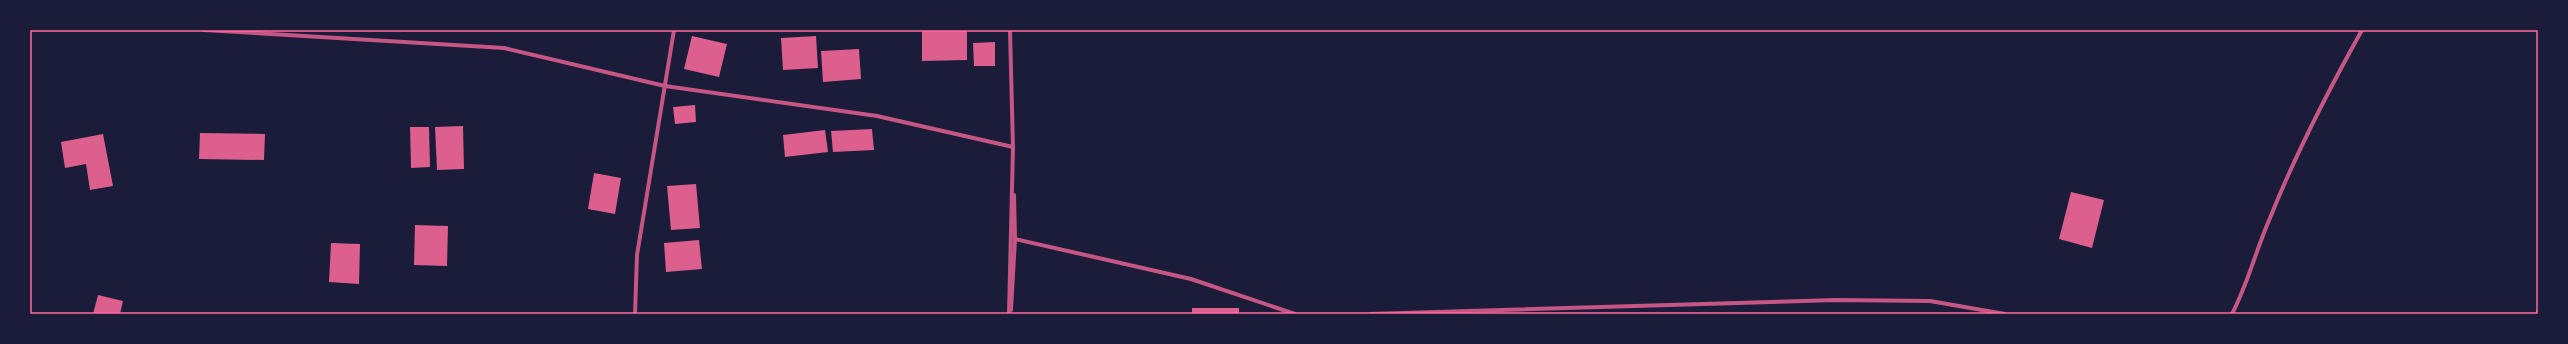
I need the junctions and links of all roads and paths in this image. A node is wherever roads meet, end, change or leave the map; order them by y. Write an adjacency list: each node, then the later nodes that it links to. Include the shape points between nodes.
1 (204, 30): 5 (street, via 504,48)
2 (674, 30): 5 (street)
3 (1010, 30): 6 (street)
4 (2362, 30): 15 (street, via 2323,99 2269,219 2244,291)
5 (665, 86): 6 (street, via 878,116); 9 (street, via 637,255)
6 (1013, 147): 7 (street); 10 (street)
7 (1015, 239): 10 (street); 11 (street, via 1191,279)
8 (1602, 308): 12 (street); 13 (street); 14 (street, via 1740,301 1930,301)
9 (635, 314)
10 (1010, 314)
11 (1295, 314)
12 (1370, 314)
13 (1598, 314)
14 (2005, 314)
15 (2232, 314)

